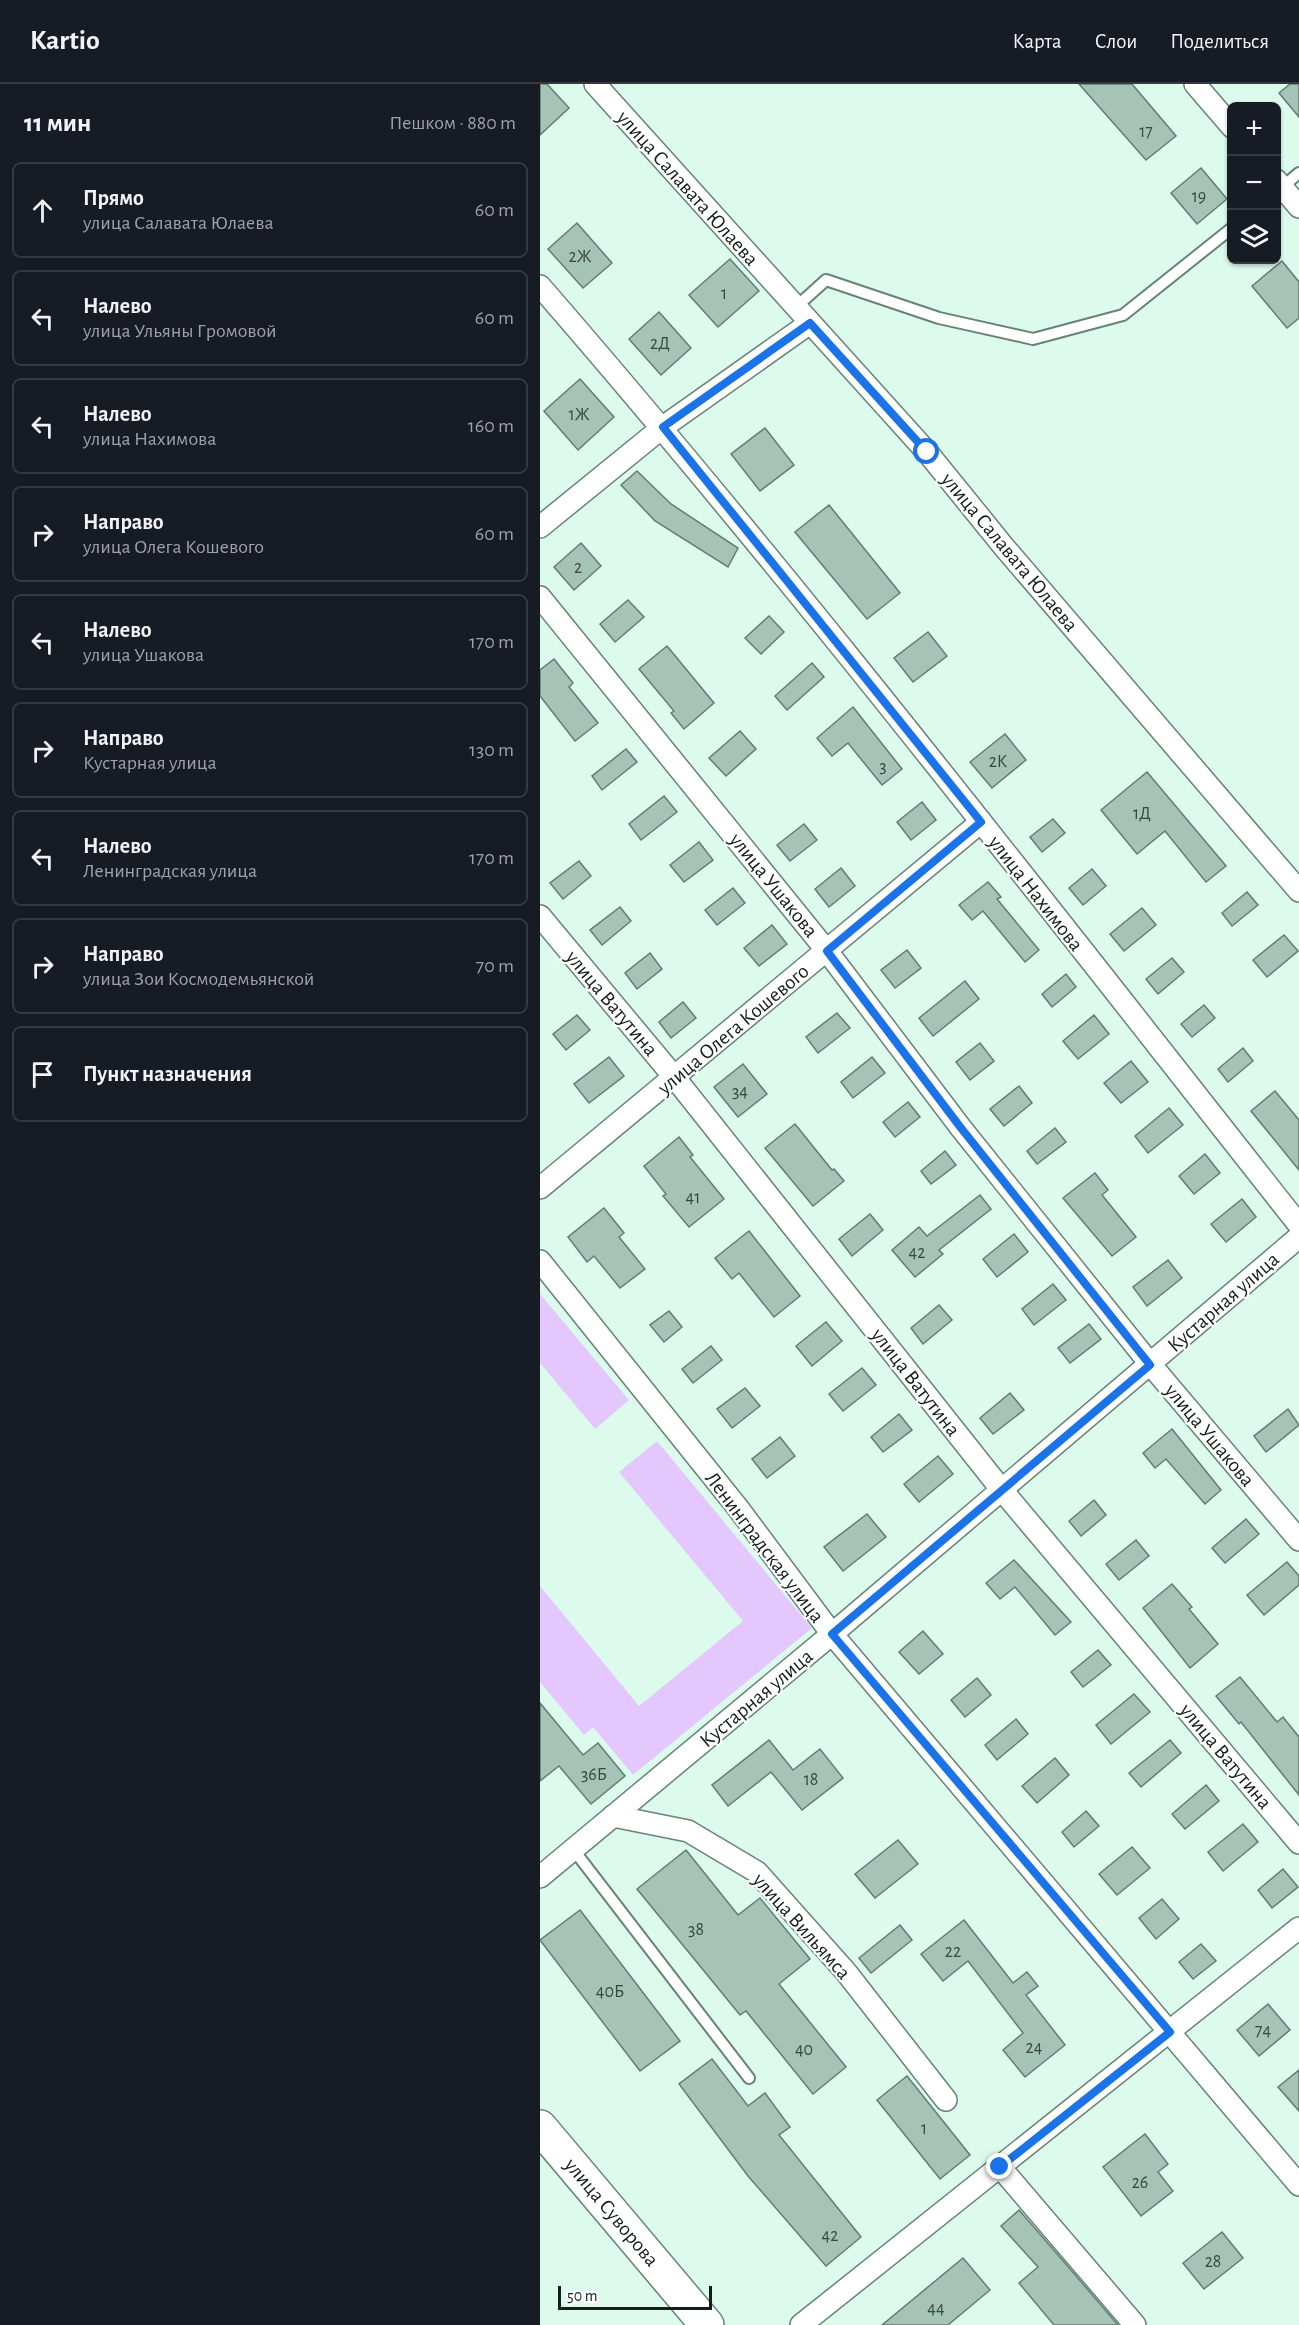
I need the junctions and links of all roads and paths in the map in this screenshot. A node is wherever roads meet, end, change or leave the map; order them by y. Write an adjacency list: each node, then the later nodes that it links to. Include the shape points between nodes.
1 (595, 84): 10 (street, улица Салавата Юлаева)
2 (1195, 84): 3 (street)
3 (1227, 121)
4 (1299, 174): 5 (lane)
5 (1281, 184)
6 (1281, 189): 7 (street)
7 (1299, 207)
8 (1227, 232): 10 (lane, via 1123,315 1033,339 939,318 826,280)
9 (540, 286): 12 (street, улица Нахимова)
10 (796, 307): 11 (street, улица Салавата Юлаева)
11 (810, 323): 12 (street); 16 (street, улица Салавата Юлаева, via 927,452)
12 (663, 427): 13 (street); 15 (street, улица Нахимова)
13 (540, 527)
14 (540, 597): 18 (street, улица Ушакова)
15 (981, 822): 18 (street, улица Олега Кошевого); 21 (street, улица Нахимова)
16 (1299, 891)
17 (540, 916): 19 (street, улица Ватутина)
18 (827, 951): 19 (street, улица Олега Кошевого); 24 (street, улица Ушакова, via 961,1128)
19 (675, 1078): 20 (street, улица Олега Кошевого); 25 (street, улица Ватутина)
20 (540, 1188)
21 (1299, 1225)
22 (1299, 1237): 24 (street, Кустарная улица)
23 (540, 1261): 27 (street, Ленинградская улица)
24 (1150, 1365): 25 (street, Кустарная улица); 26 (street, улица Ушакова)
25 (1001, 1489): 27 (street, Кустарная улица); 29 (street, улица Ватутина)
26 (1299, 1540)
27 (832, 1634): 28 (street, Кустарная улица); 33 (street, Ленинградская улица)
28 (613, 1816): 30 (street, Кустарная улица); 35 (street, улица Вильямса, via 688,1831 757,1872 846,1972)
29 (1299, 1843)
30 (573, 1850): 31 (street, Кустарная улица); 34 (lane)
31 (540, 1877)
32 (1299, 1928): 33 (street)
33 (1170, 2032): 37 (street); 38 (street, Ленинградская улица)
34 (750, 2078)
35 (946, 2100)
36 (540, 2127): 39 (main road, улица Суворова)
37 (1000, 2167): 40 (street); 41 (street)
38 (1299, 2185)
39 (703, 2324)
40 (801, 2325)
41 (1135, 2325)

